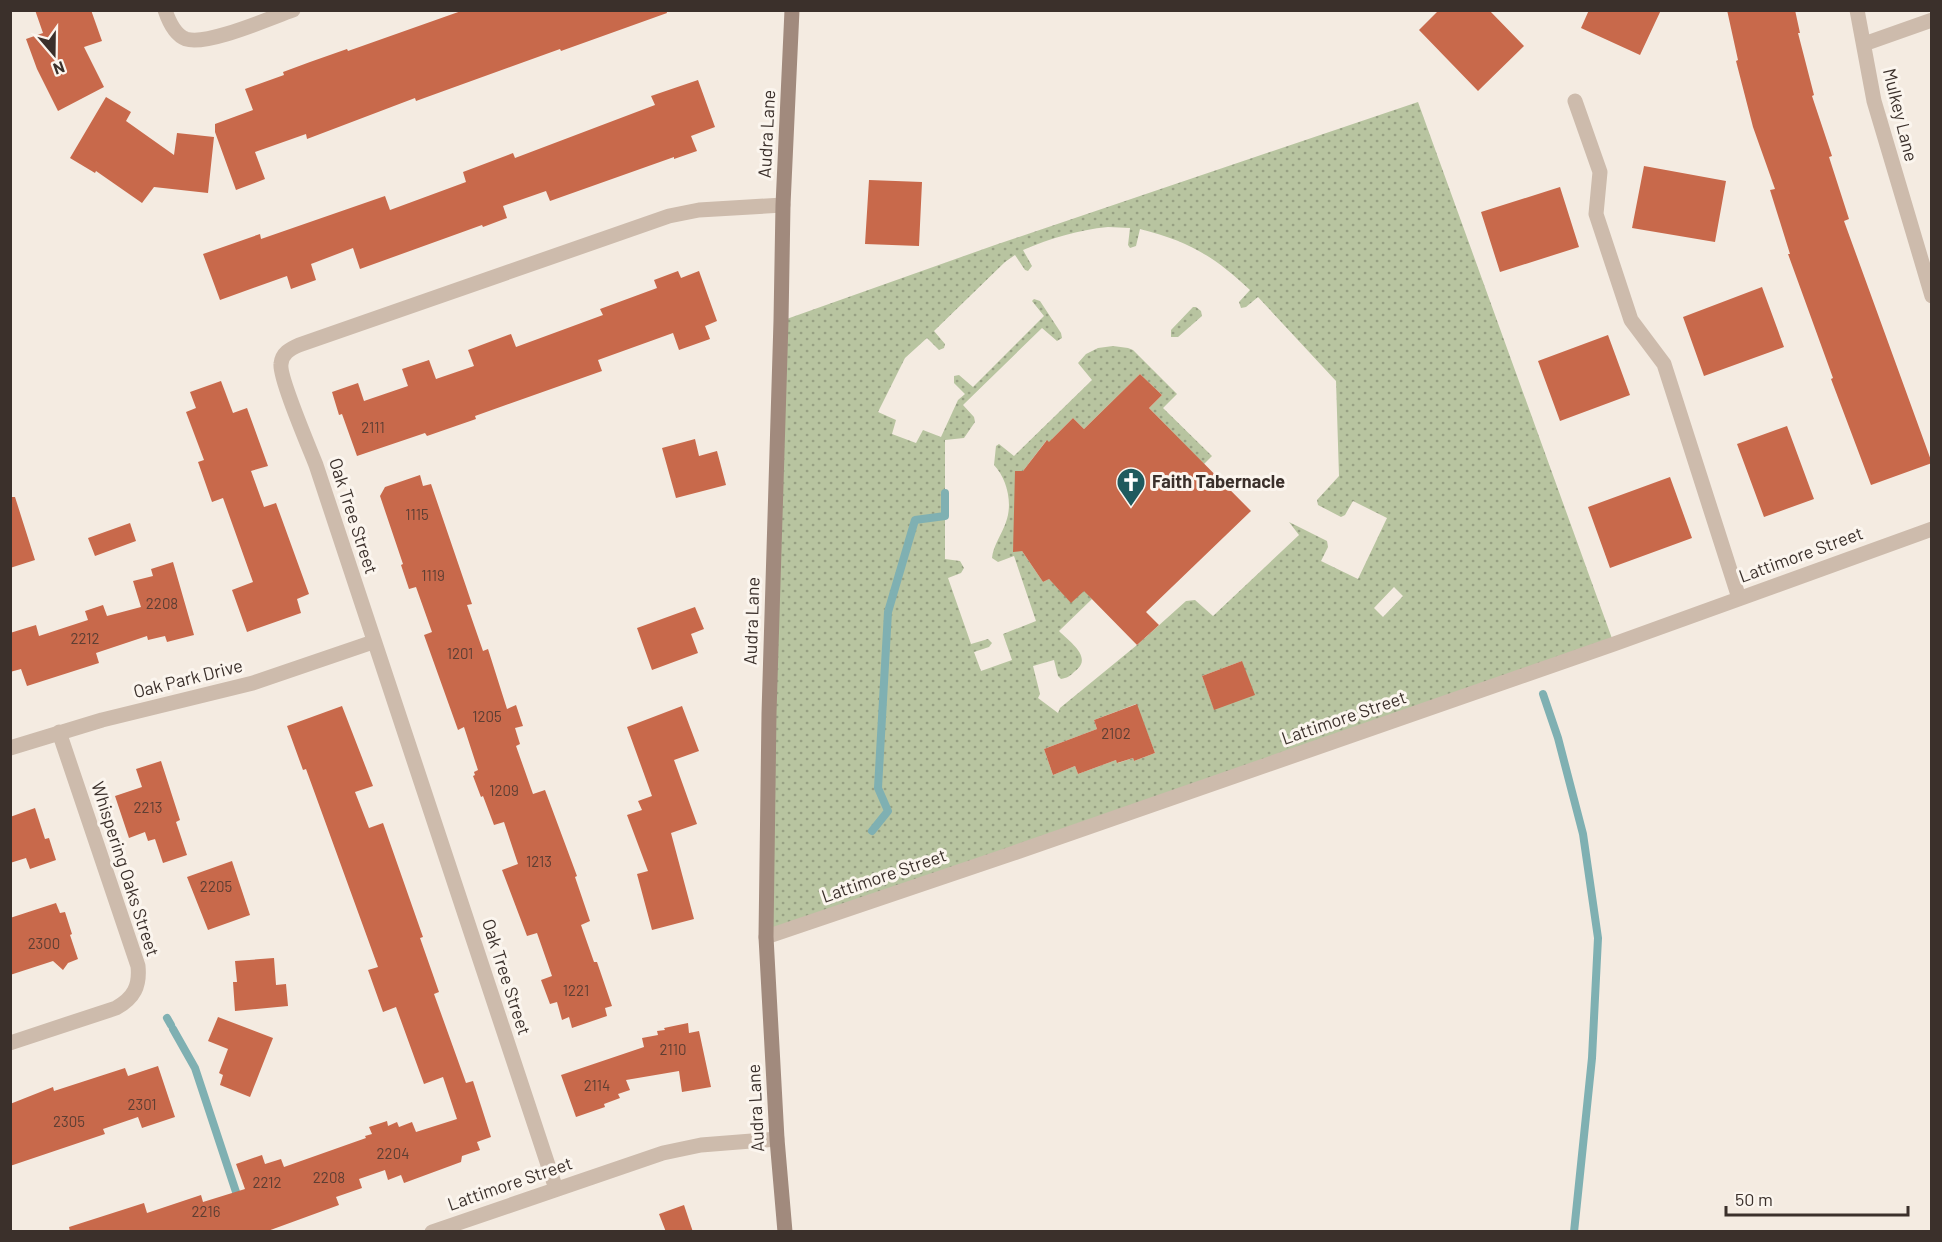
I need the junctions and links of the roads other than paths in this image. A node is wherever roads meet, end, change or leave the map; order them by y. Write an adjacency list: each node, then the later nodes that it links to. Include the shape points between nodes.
1 (165, 10): 2 (street, via 180,36 194,41)
2 (293, 10)
3 (792, 10): 8 (street, Audra Lane)
4 (1857, 10): 6 (street, Mulkey Lane)
5 (1932, 20): 6 (street)
6 (1864, 44): 9 (street, Mulkey Lane, via 1874,101)
7 (1575, 101): 11 (street, via 1600,172 1596,214 1631,320 1664,364)
8 (783, 205): 12 (street, Oak Tree Street, via 699,210 669,216 286,352 281,372); 15 (street, Audra Lane)
9 (1932, 296)
10 (1932, 529): 11 (street, Lattimore Street)
11 (1739, 598): 15 (street, Lattimore Street)
12 (374, 642): 13 (street, Oak Park Drive, via 253,683); 18 (street, Oak Tree Street)
13 (59, 732): 14 (street, Oak Park Drive); 16 (street, Whispering Oaks Street, via 138,966 138,982 131,998 116,1008)
14 (10, 748)
15 (766, 937): 17 (street, Audra Lane)
16 (10, 1043)
17 (777, 1139): 18 (street, Lattimore Street, via 683,1148); 20 (street, Audra Lane)
18 (556, 1189): 19 (street, Lattimore Street)
19 (432, 1232)
20 (785, 1232)

